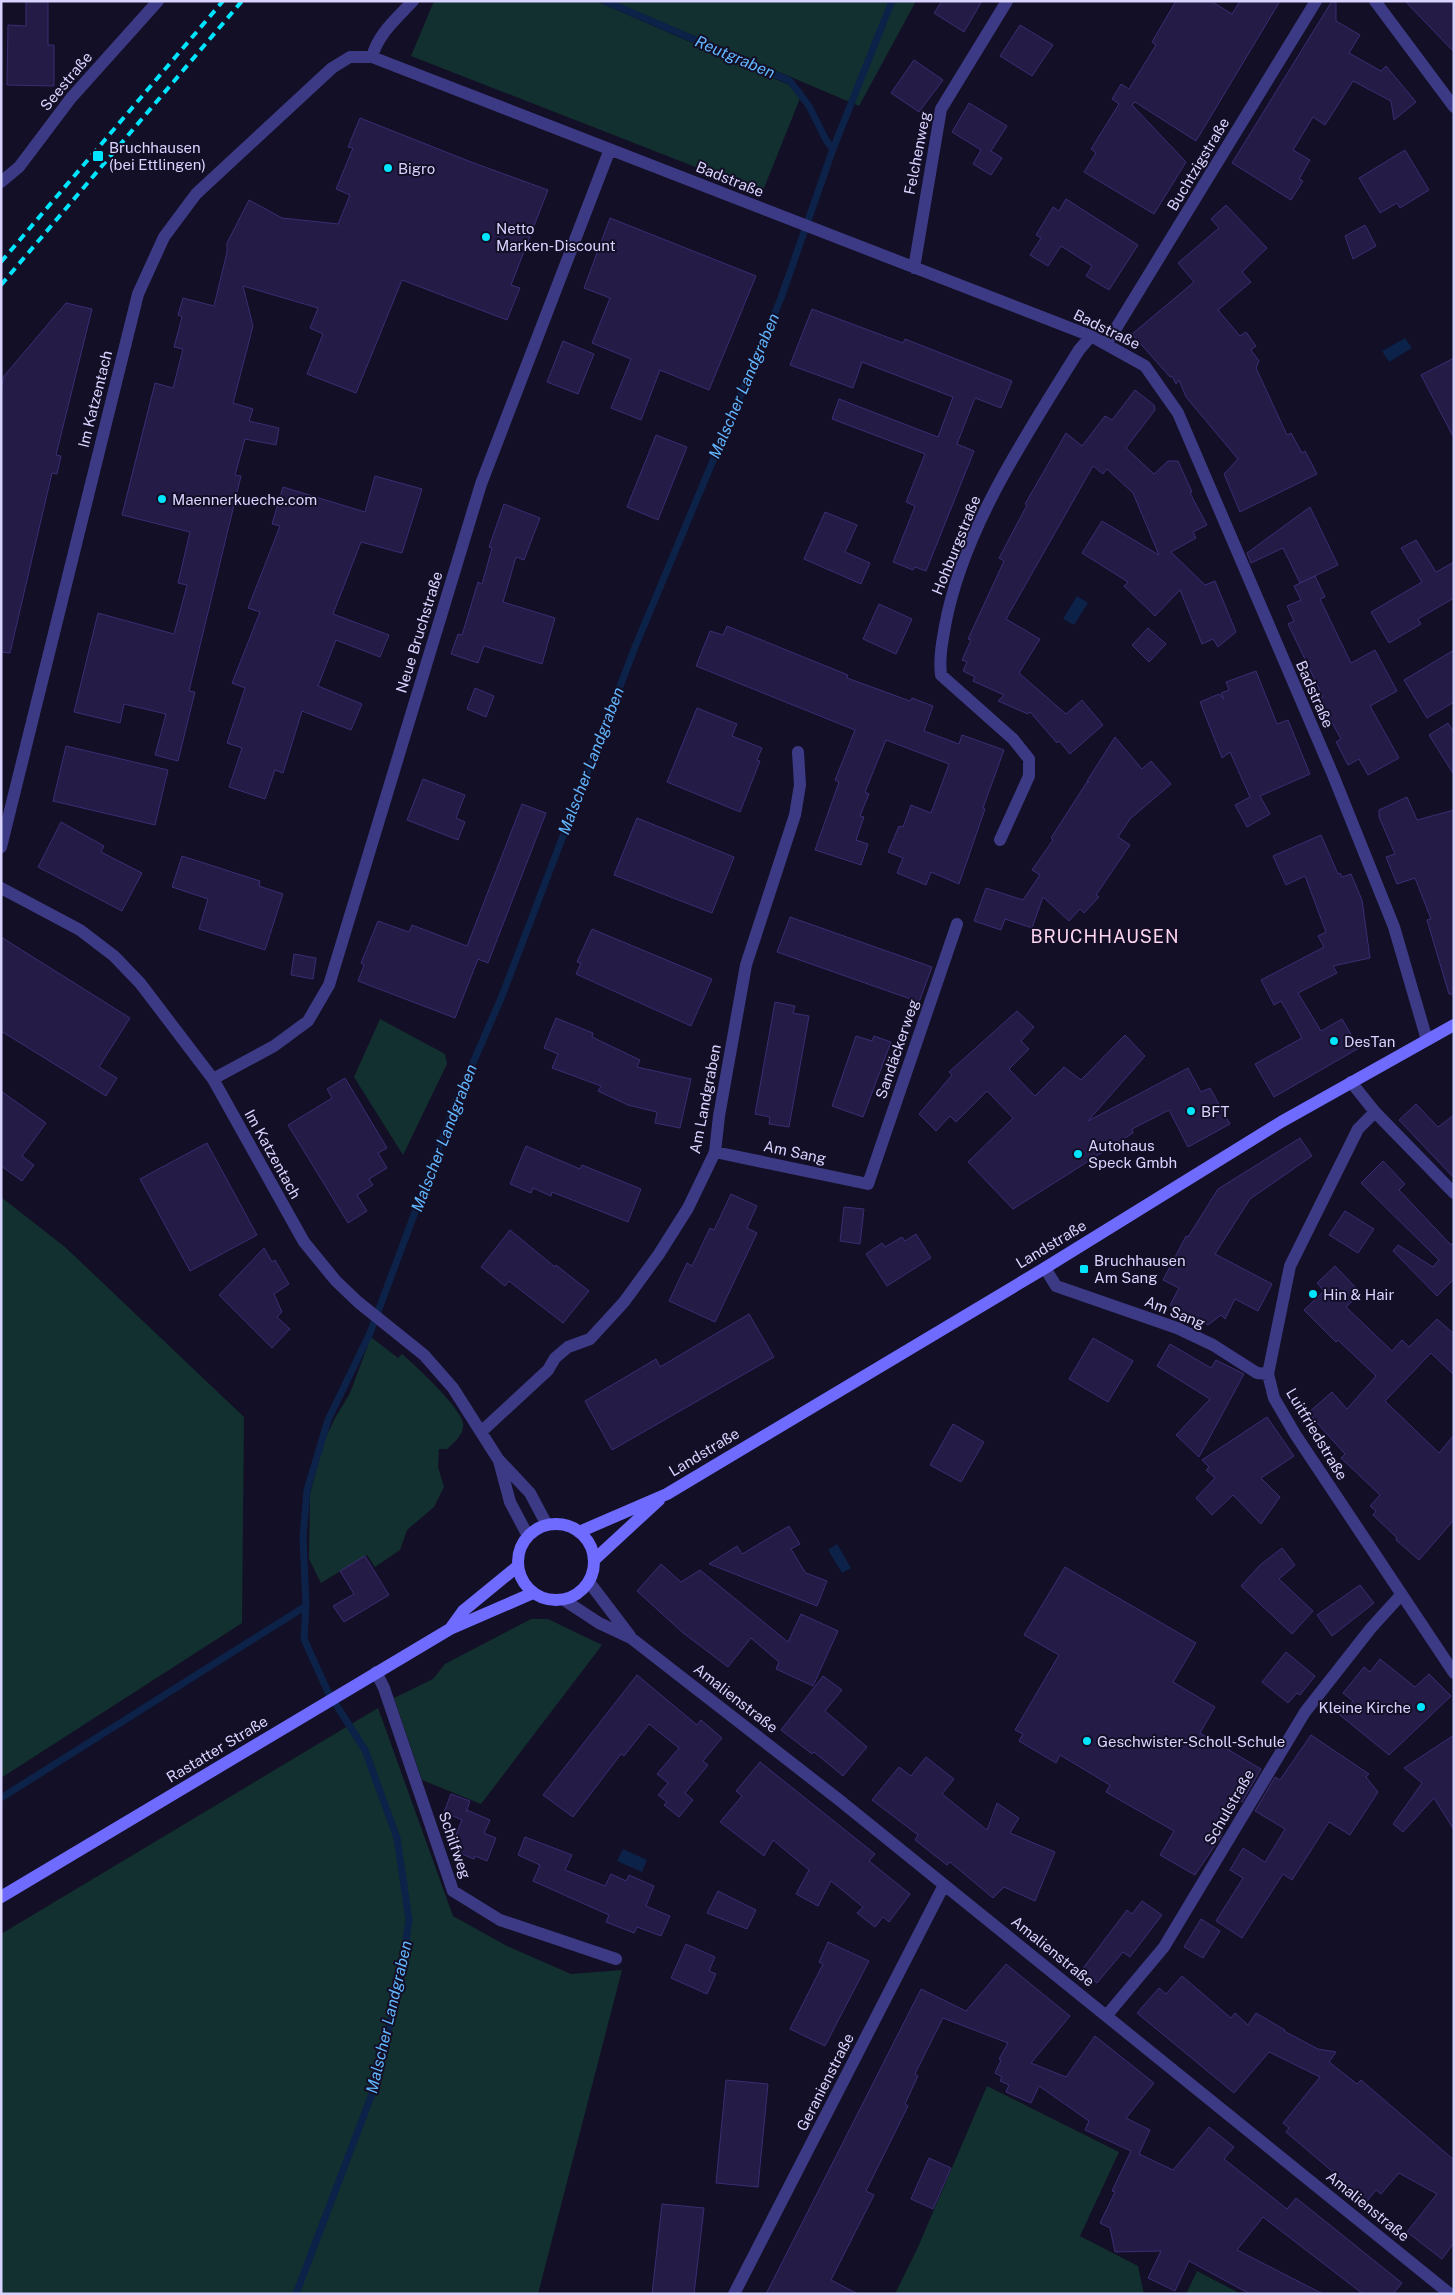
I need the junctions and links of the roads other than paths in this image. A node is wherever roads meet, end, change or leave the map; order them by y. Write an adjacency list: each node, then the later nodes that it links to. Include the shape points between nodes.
1 (158, 1): 9 (street, Seestraße, via 71,98 19,167)
2 (413, 1): 6 (street, via 384,32)
3 (1007, 1): 10 (street, Felchenweg, via 941,109)
4 (1316, 1): 12 (street, Buchtzigstraße)
5 (1375, 1): 7 (street)
6 (372, 57): 8 (street, Badstraße); 15 (street, Im Katzentach, via 350,57 323,76 196,194 176,218 161,245 138,294)
7 (1454, 107)
8 (610, 150): 10 (street, Badstraße); 20 (street, Neue Bruchstraße, via 481,484 329,985 308,1022 274,1046)
9 (1, 182)
10 (914, 268): 11 (street, Badstraße)
11 (1091, 336): 12 (street, Badstraße); 14 (street, Hohburgstraße, via 1079,350 1009,466 979,524 950,595 939,659 941,675 1013,739 1029,759 1029,776)
12 (1107, 343): 19 (street, Badstraße, via 1145,366 1178,413 1333,775 1394,927)
13 (798, 752): 23 (street, Am Landgraben, via 800,785 795,815 746,965)
14 (1000, 840)
15 (1, 847)
16 (1, 888): 20 (street, Im Katzentach, via 80,930 114,956 154,1001)
17 (957, 924): 24 (street, Sandäckerweg)
18 (1454, 1025): 19 (street, Landstraße)
19 (1427, 1040): 21 (street, Landstraße)
20 (213, 1078): 28 (street, Im Katzentach, via 304,1242 358,1302 424,1355 453,1388)
21 (1351, 1082): 22 (street); 26 (street, Landstraße, via 1280,1122)
22 (1375, 1112): 25 (street); 27 (street, Luitfriedstraße, via 1358,1129 1290,1266)
23 (715, 1152): 24 (street, Am Sang); 28 (street, Am Landgraben, via 688,1208 624,1302 590,1339 568,1347 555,1358 548,1370)
24 (868, 1184)
25 (1454, 1193)
26 (1045, 1268): 27 (street, Am Sang, via 1056,1286 1177,1328 1214,1345 1257,1373); 30 (street, Landstraße)
27 (1268, 1374): 38 (street, Luitfriedstraße, via 1274,1398 1295,1434)
28 (482, 1431): 29 (street, Im Katzentach)
29 (498, 1459): 31 (street, Im Katzentach, via 530,1493); 33 (street, Im Katzentach, via 510,1502)
30 (667, 1494): 32 (street, Landstraße); 34 (street, Landstraße)
31 (548, 1525): 32 (street, via 559,1524); 33 (street)
32 (580, 1532): 34 (street, via 587,1540)
33 (528, 1536): 35 (street, via 518,1555)
34 (594, 1560): 36 (street)
35 (518, 1566): 37 (street, via 526,1586); 40 (street, Rastatter Straße, via 463,1611)
36 (589, 1582): 39 (street); 41 (street, Amalienstraße)
37 (533, 1593): 39 (street, via 543,1598); 40 (street, Rastatter Straße)
38 (1401, 1595): 43 (street, Luitfriedstraße); 47 (street, Schulstraße, via 1305,1712 1164,1947)
39 (564, 1600): 41 (street, Amalienstraße, via 599,1623)
40 (450, 1628): 42 (street, Rastatter Straße)
41 (631, 1638): 44 (street, Amalienstraße)
42 (376, 1672): 45 (street, Rastatter Straße); 46 (street, Schilfweg, via 453,1891 500,1920)
43 (1454, 1673)
44 (944, 1885): 47 (street, Amalienstraße); 48 (street, Geranienstraße)
45 (1, 1897)
46 (616, 1959)
47 (1107, 2015): 49 (street, Amalienstraße)
48 (734, 2294)
49 (1450, 2294)

